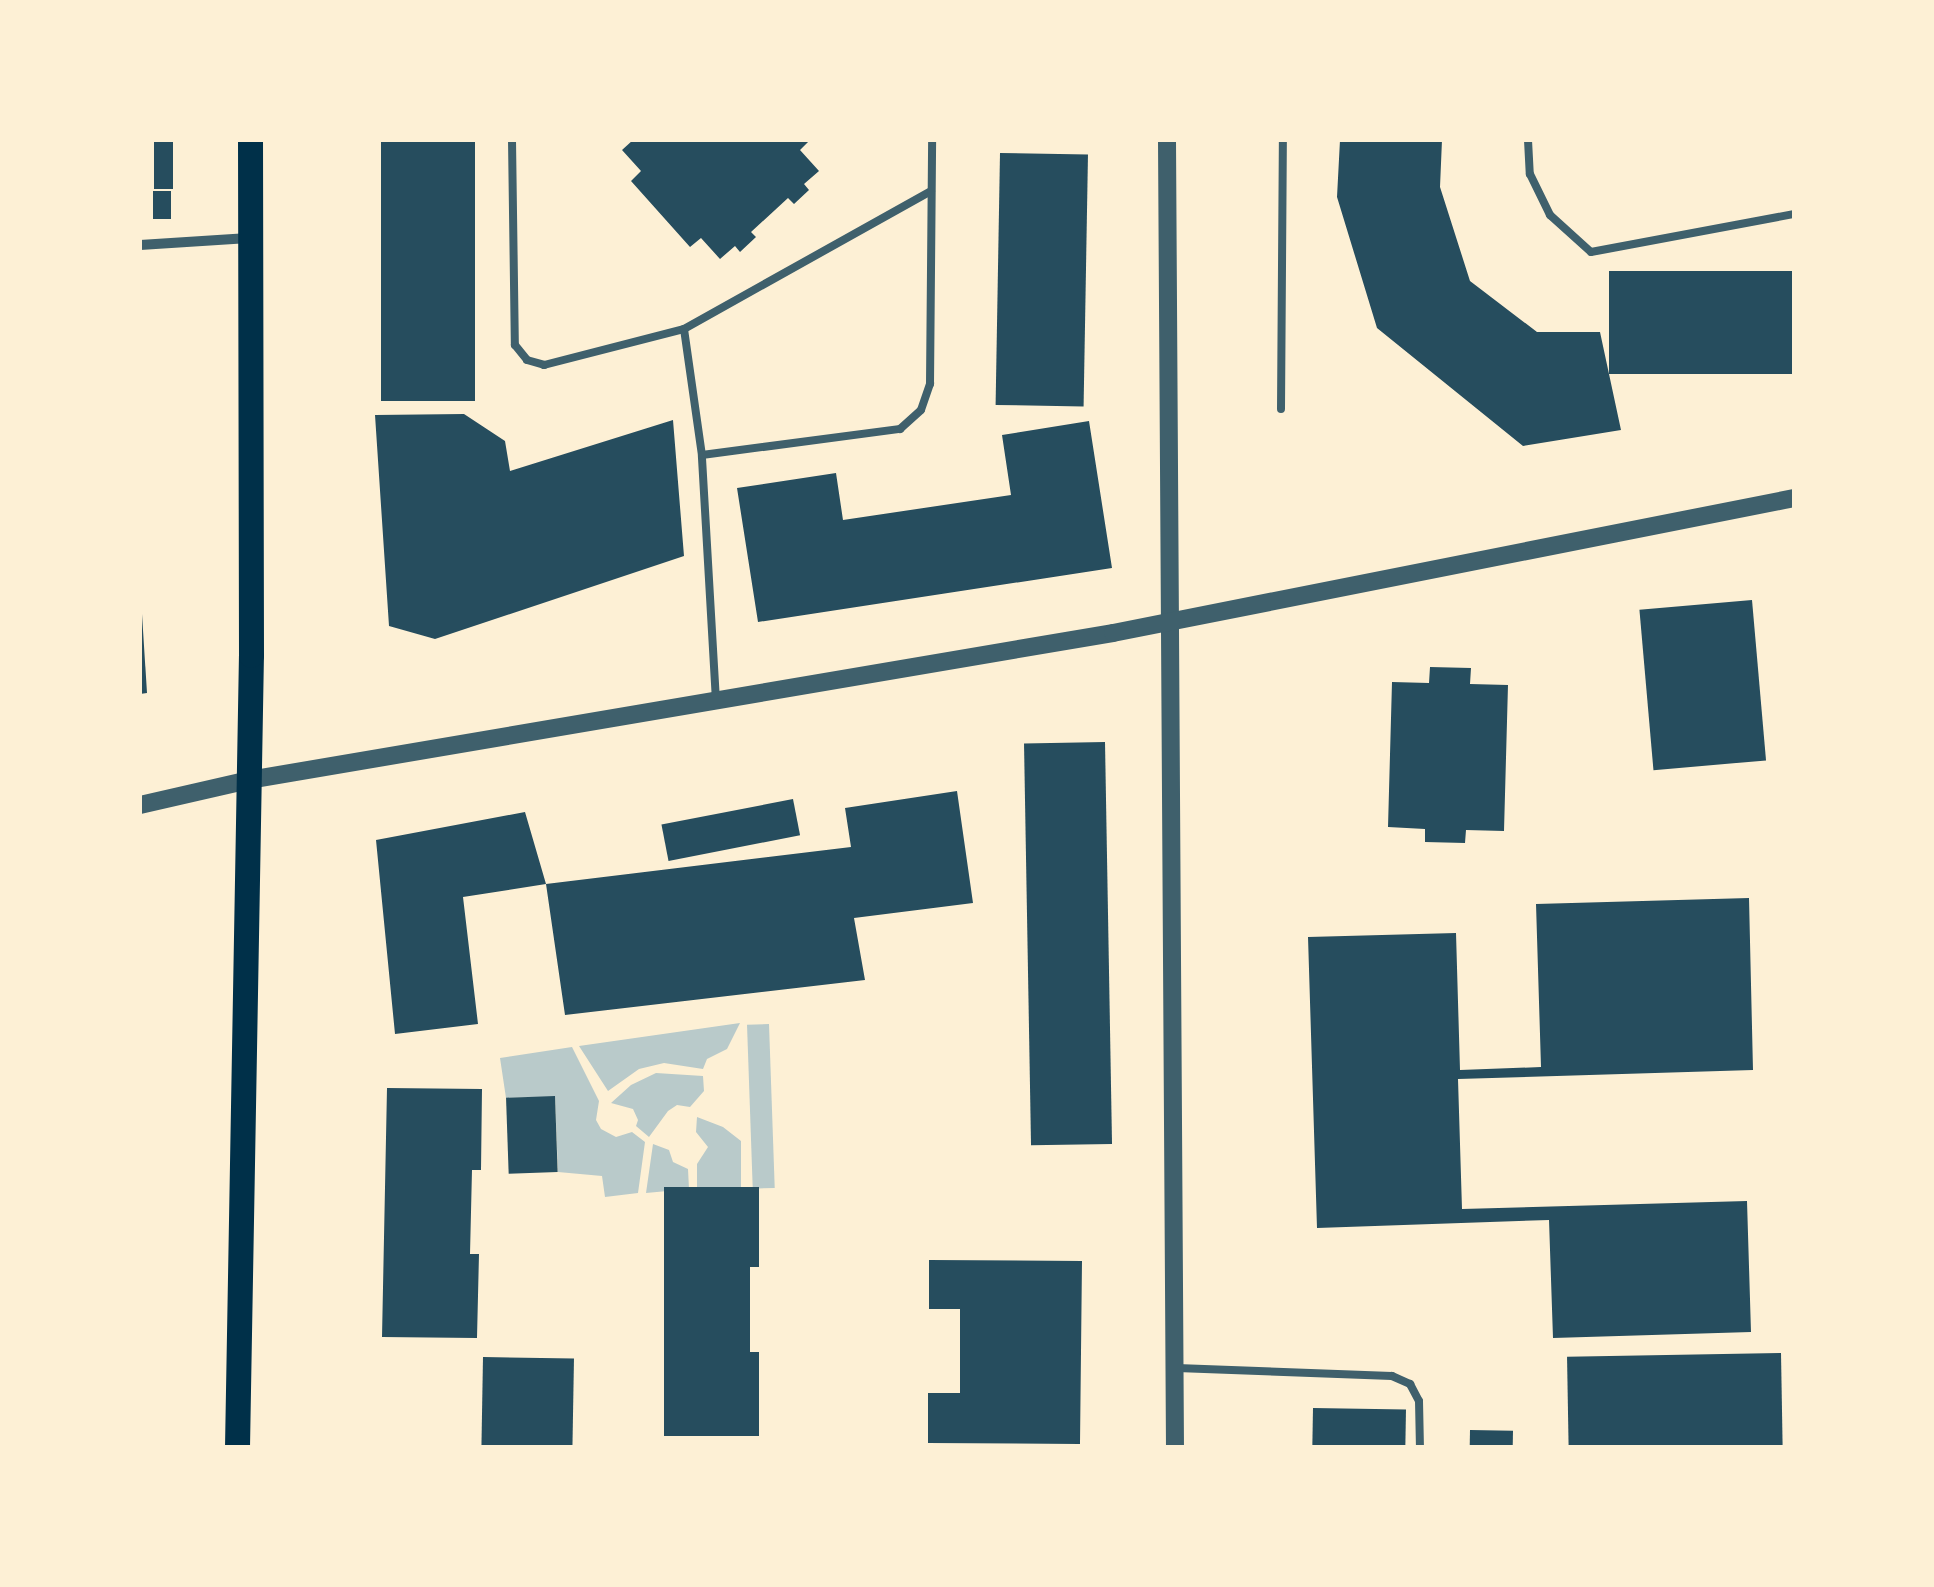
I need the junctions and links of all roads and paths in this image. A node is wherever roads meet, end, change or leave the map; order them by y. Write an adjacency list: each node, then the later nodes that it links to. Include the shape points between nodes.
1 (250, 140): 9 (main road)
2 (512, 140): 11 (lane, via 515,345 527,360 544,365)
3 (932, 140): 7 (lane)
4 (1167, 140): 15 (street)
5 (1283, 140): 12 (lane)
6 (1528, 140): 8 (lane, via 1530,174 1550,215 1591,252)
7 (931, 191): 11 (lane); 13 (lane, via 930,384 922,410 900,429)
8 (1794, 214)
9 (250, 238): 10 (street); 17 (main road)
10 (140, 245)
11 (684, 329): 13 (lane)
12 (1280, 409)
13 (702, 455): 16 (lane)
14 (1794, 498): 15 (street)
15 (1170, 619): 16 (street); 19 (street)
16 (716, 702): 17 (street)
17 (249, 780): 18 (street); 20 (main road)
18 (140, 805)
19 (1175, 1368): 21 (street); 22 (lane, via 1392,1376 1410,1384 1420,1401)
20 (237, 1447)
21 (1175, 1447)
22 (1420, 1447)

